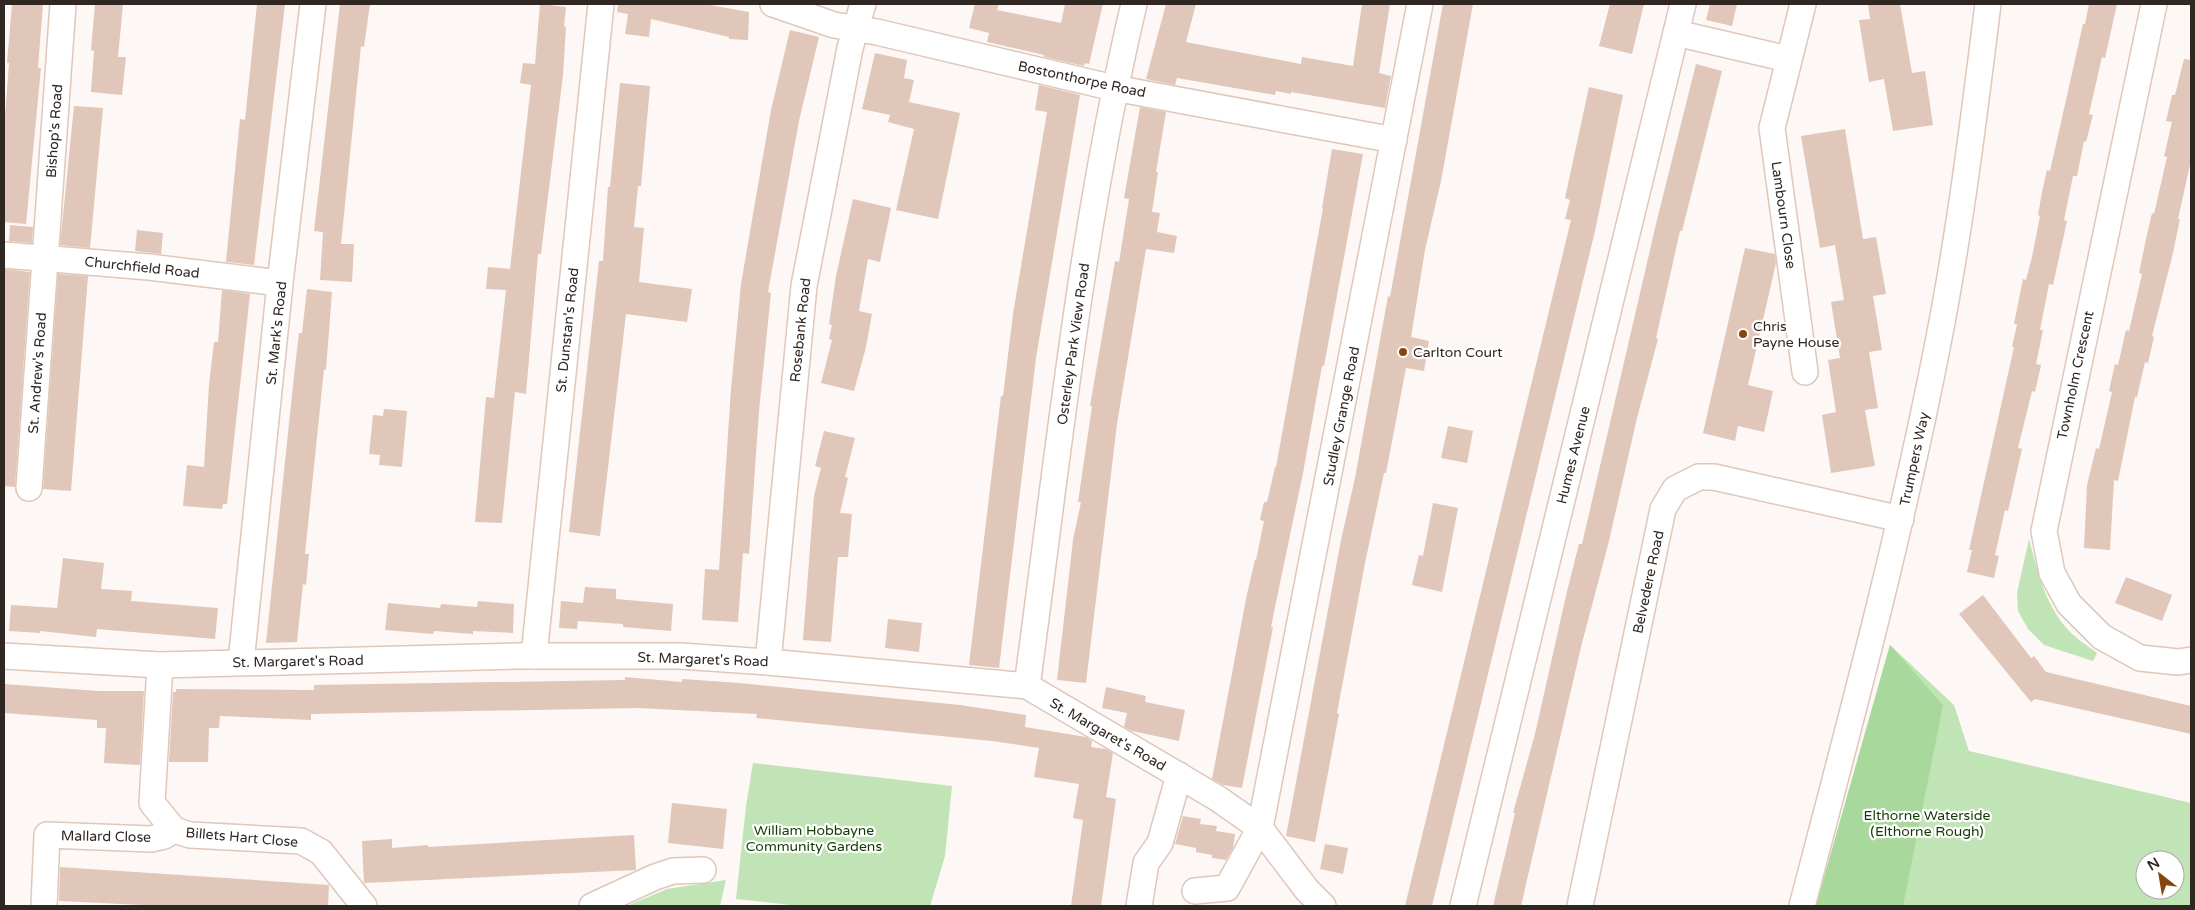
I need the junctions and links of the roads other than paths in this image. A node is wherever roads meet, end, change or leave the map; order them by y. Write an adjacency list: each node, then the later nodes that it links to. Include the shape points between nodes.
1 (63, 4): 18 (street, Bishop's Road)
2 (314, 4): 19 (street, St. Mark's Road)
3 (602, 4): 24 (street, St. Dunstan's Road)
4 (773, 4): 12 (street, Bostonthorpe Road, via 834,25)
5 (863, 4): 12 (street, Rosebank Road)
6 (1134, 4): 15 (street, Osterley Park View Road)
7 (1420, 4): 16 (street, Studley Grange Road)
8 (1683, 4): 13 (street, Humes Avenue)
9 (1803, 4): 14 (street, Lambourn Close)
10 (1988, 4): 22 (street, Trumpers Way, via 1963,198 1938,342)
11 (2154, 4): 25 (street, Townholm Crescent, via 2044,531 2052,573 2069,604 2102,637 2140,658 2178,662)
12 (856, 28): 15 (street, Bostonthorpe Road); 27 (street, Rosebank Road, via 804,286)
13 (1676, 33): 14 (street); 40 (street, Humes Avenue)
14 (1788, 59): 20 (street, Lambourn Close, via 1772,128)
15 (1114, 88): 16 (street, Bostonthorpe Road); 29 (street, Osterley Park View Road, via 1086,255)
16 (1394, 140): 31 (street, Studley Grange Road)
17 (4, 255): 18 (street, Churchfield Road)
18 (44, 258): 19 (street, Churchfield Road); 21 (street, St. Andrew's Road)
19 (280, 283): 26 (street, St. Mark's Road)
20 (1805, 372)
21 (29, 488)
22 (1901, 519): 41 (street, Belvedere Road, via 1714,476 1700,477 1675,489 1663,509); 42 (street, Trumpers Way)
23 (4, 656): 28 (street, St. Margaret's Road)
24 (534, 656): 26 (street, St. Margaret's Road); 27 (street, St. Margaret's Road, via 680,656)
25 (2191, 660)
26 (240, 662): 28 (street, St. Margaret's Road)
27 (768, 662): 29 (street, St. Margaret's Road)
28 (160, 665): 32 (street, Billets Hart Close, via 152,803)
29 (1027, 686): 30 (street, St. Margaret's Road)
30 (1179, 775): 31 (street, St. Margaret's Road); 38 (street, via 1160,842 1146,862)
31 (1260, 828): 34 (street, Studley Grange Road, via 1227,888); 39 (street, St. Margaret's Road)
32 (174, 830): 35 (street, Mallard Close, via 151,839 47,835); 36 (street, Billets Hart Close, via 190,835 302,841 321,852)
33 (703, 870): 37 (street, via 673,871 655,876)
34 (1195, 891)
35 (44, 906)
36 (364, 906)
37 (592, 906)
38 (1139, 906)
39 (1323, 906)
40 (1463, 906)
41 (1580, 906)
42 (1802, 906)

